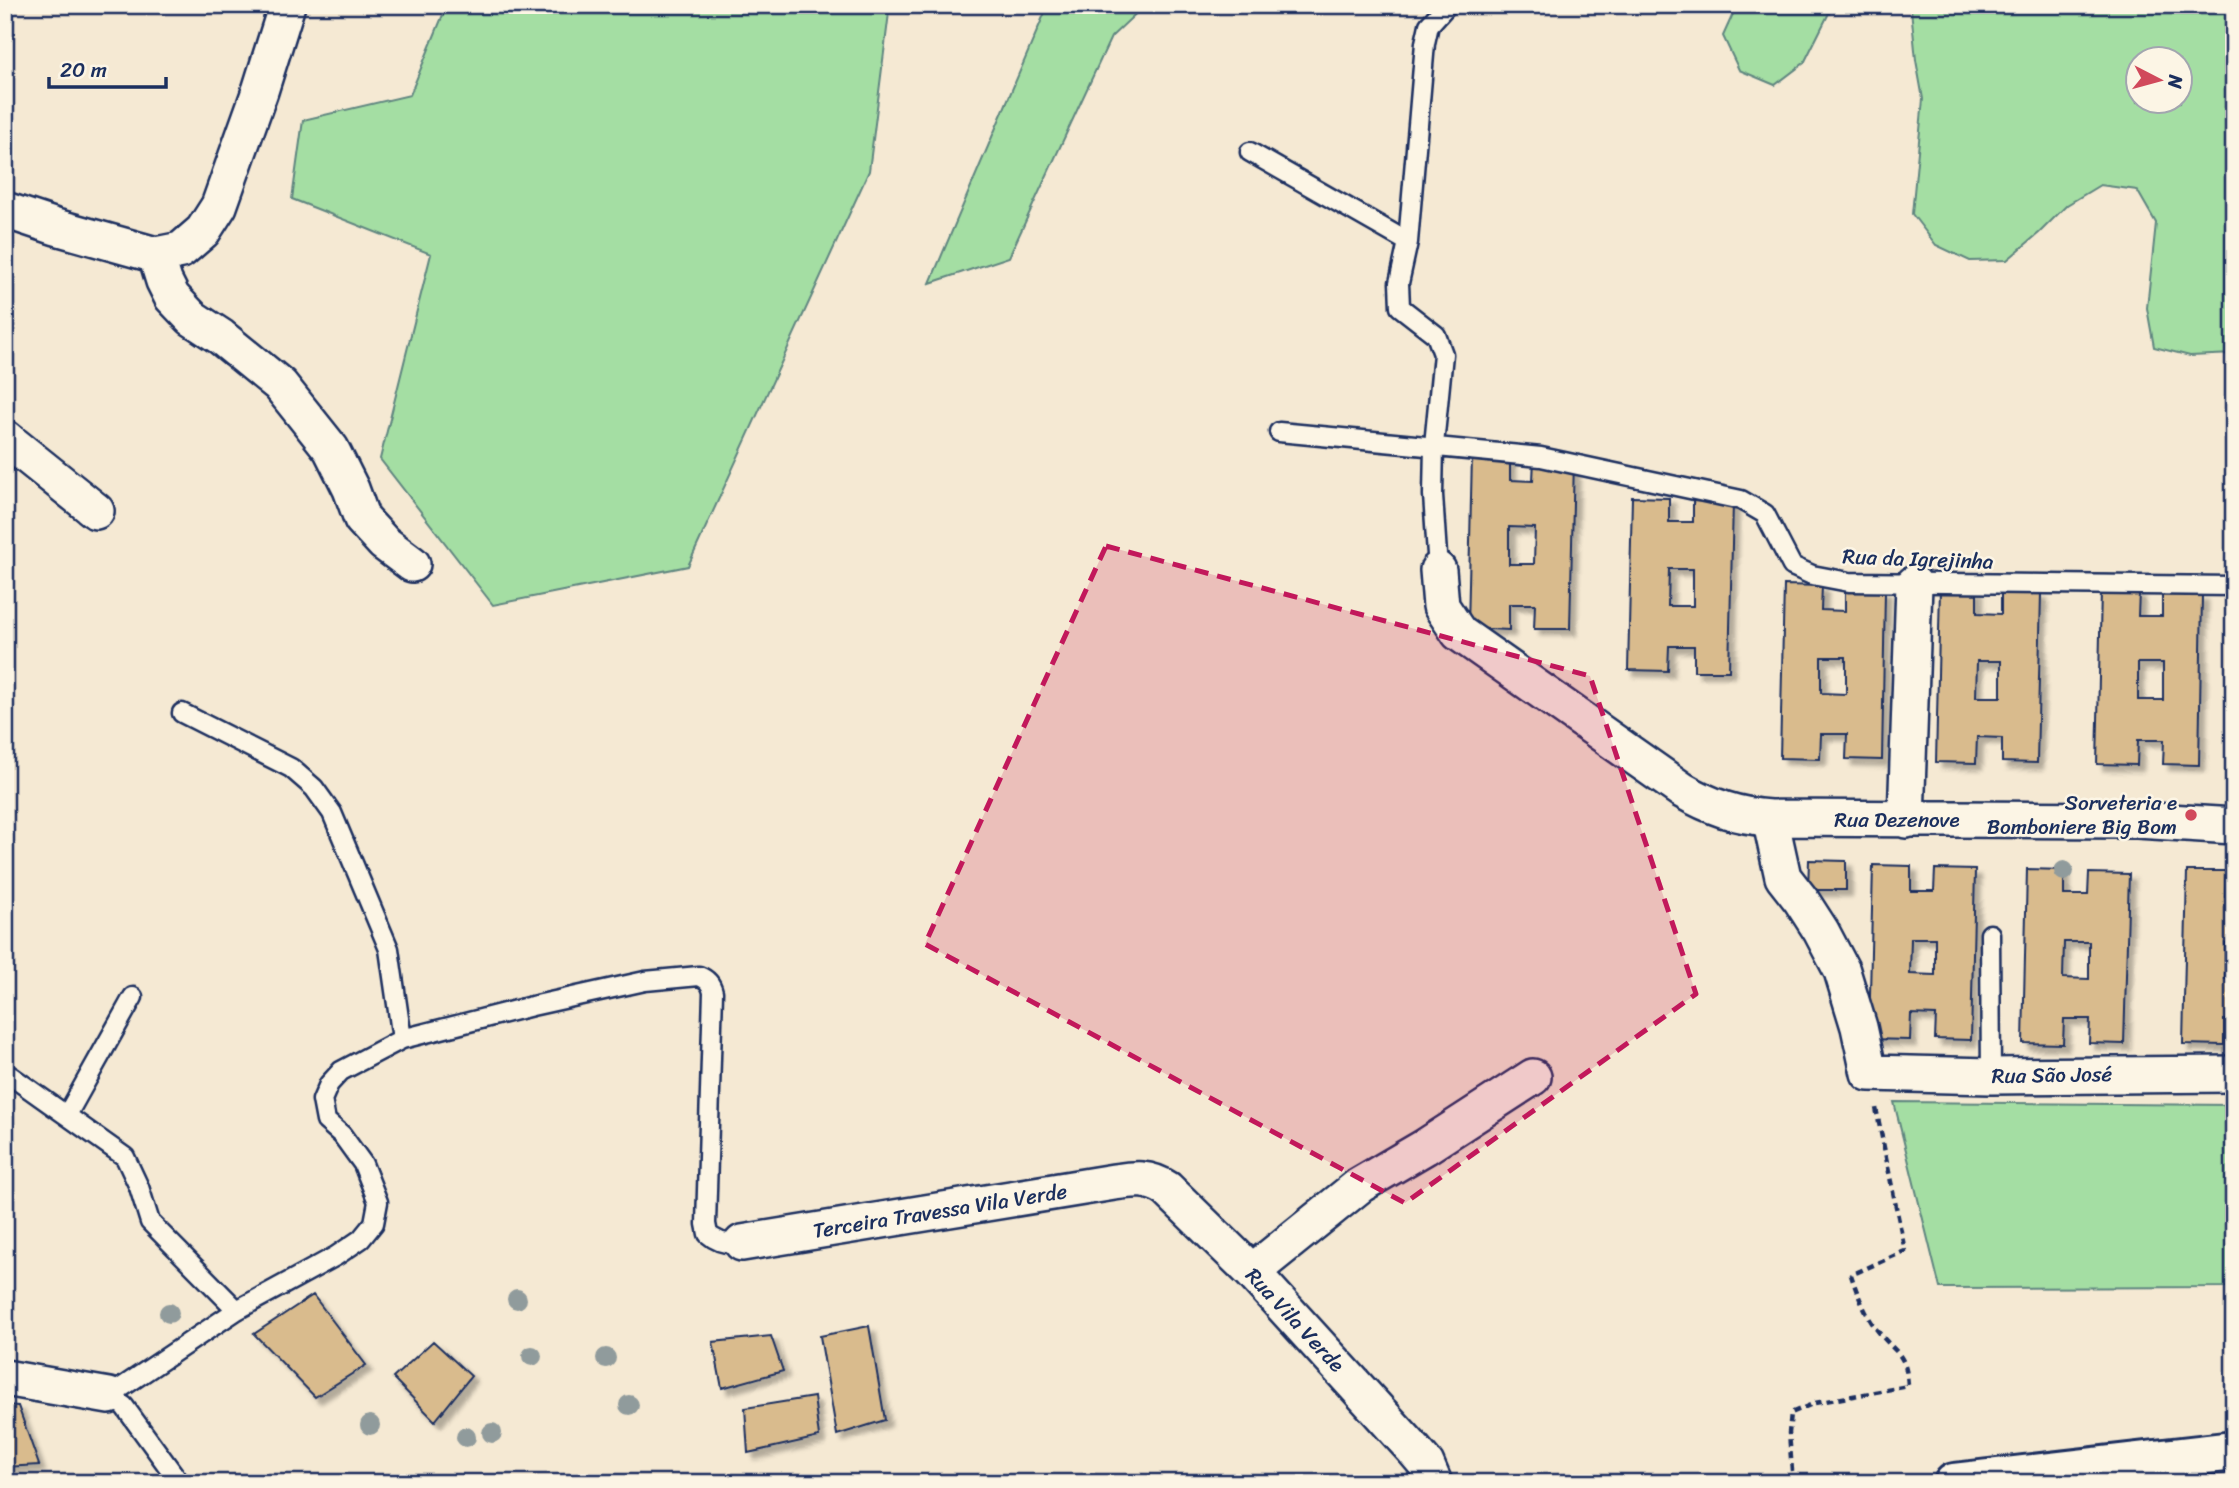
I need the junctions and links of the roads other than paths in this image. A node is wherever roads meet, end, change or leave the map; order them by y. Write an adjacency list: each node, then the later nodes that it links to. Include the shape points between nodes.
1 (287, 5): 6 (street, via 219,206 203,231 181,250)
2 (1447, 5): 5 (lane, via 1429,26 1425,43)
3 (1250, 152): 5 (lane)
4 (5, 210): 6 (street)
5 (1408, 242): 9 (lane, via 1399,283 1400,307 1436,335 1443,354)
6 (156, 255): 11 (street, via 172,297 192,318 280,385 331,449 362,519)
7 (1279, 432): 9 (lane, Rua da Igrejinha)
8 (5, 439): 10 (street)
9 (1434, 445): 12 (lane); 13 (lane, Rua da Igrejinha, via 1541,457 1741,500 1765,514 1792,566 1849,582)
10 (96, 511)
11 (412, 564)
12 (1438, 570): 16 (street, Rua Dezenove, via 1441,606 1459,633 1682,790 1731,813)
13 (1914, 584): 14 (lane, Rua da Igrejinha); 17 (street)
14 (2234, 586)
15 (183, 713): 21 (lane, via 291,768 314,788 332,813 389,949)
16 (1770, 818): 17 (street, Rua Dezenove); 24 (street, Rua São José, via 1783,877 1842,971 1869,1073)
17 (1906, 820): 18 (street, Rua Dezenove, via 2137,820)
18 (2234, 826)
19 (1990, 934): 24 (lane)
20 (133, 996): 26 (lane)
21 (402, 1039): 28 (lane, via 645,981 705,978 713,992 706,1224 713,1238); 30 (lane, via 341,1071 322,1100 326,1121 342,1135 372,1184 378,1202 374,1223 361,1239 336,1256)
22 (2234, 1074): 24 (street, Rua São José)
23 (11, 1076): 26 (lane)
24 (1991, 1076)
25 (1533, 1077): 29 (street, via 1360,1185)
26 (67, 1115): 30 (lane, via 125,1157 150,1222)
27 (1138, 1178): 28 (street, Terceira Travessa Vila Verde); 29 (street, Rua Vila Verde, via 1167,1189)
28 (743, 1243)
29 (1252, 1272): 35 (street, Rua Vila Verde, via 1426,1464)
30 (237, 1310): 32 (lane)
31 (5, 1377): 32 (street)
32 (109, 1396): 34 (lane, via 124,1406)
33 (2234, 1451): 36 (street)
34 (180, 1483)
35 (1434, 1483)
36 (1954, 1483)

